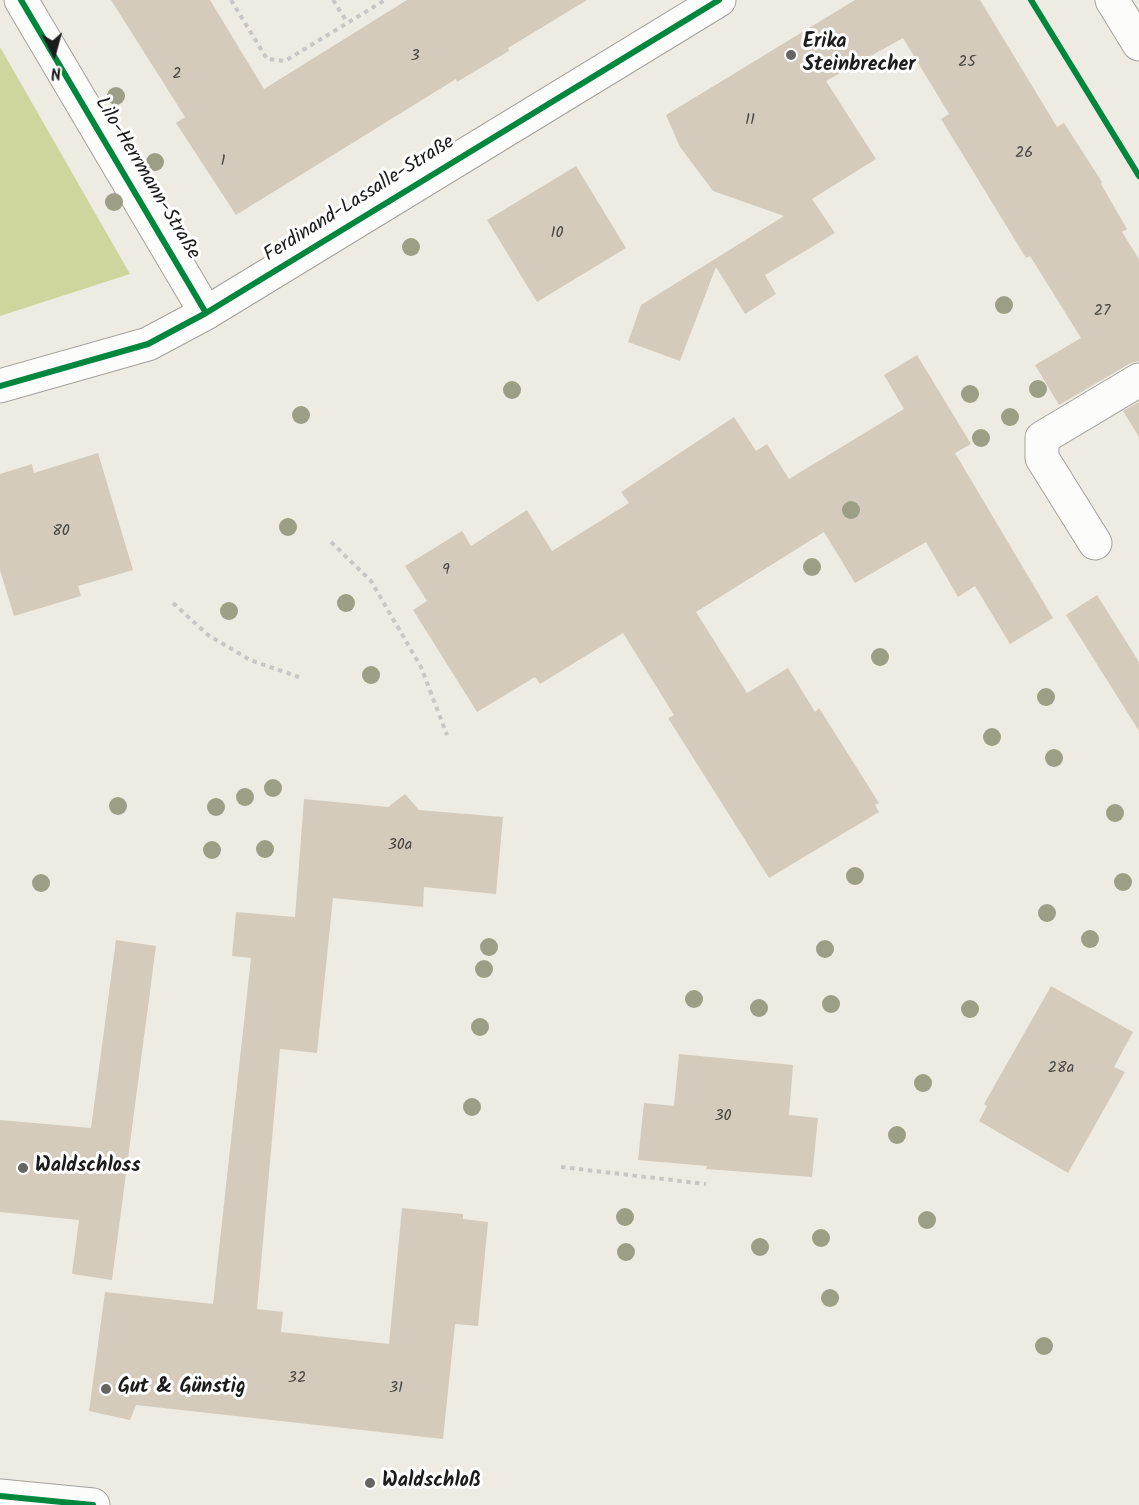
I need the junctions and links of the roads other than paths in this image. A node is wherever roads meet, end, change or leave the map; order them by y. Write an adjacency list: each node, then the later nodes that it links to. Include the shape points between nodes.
1 (21, 0): 5 (street, Lilo-Herrmann-Straße)
2 (718, 0): 5 (street, Ferdinand-Lassalle-Straße)
3 (1112, 0): 4 (street)
4 (1139, 44)
5 (206, 313): 7 (street, Ferdinand-Lassalle-Straße, via 148,344)
6 (1139, 380): 8 (street, via 1042,438 1042,458)
7 (0, 386)
8 (1095, 543)
9 (0, 1496): 10 (street)
10 (93, 1505)

